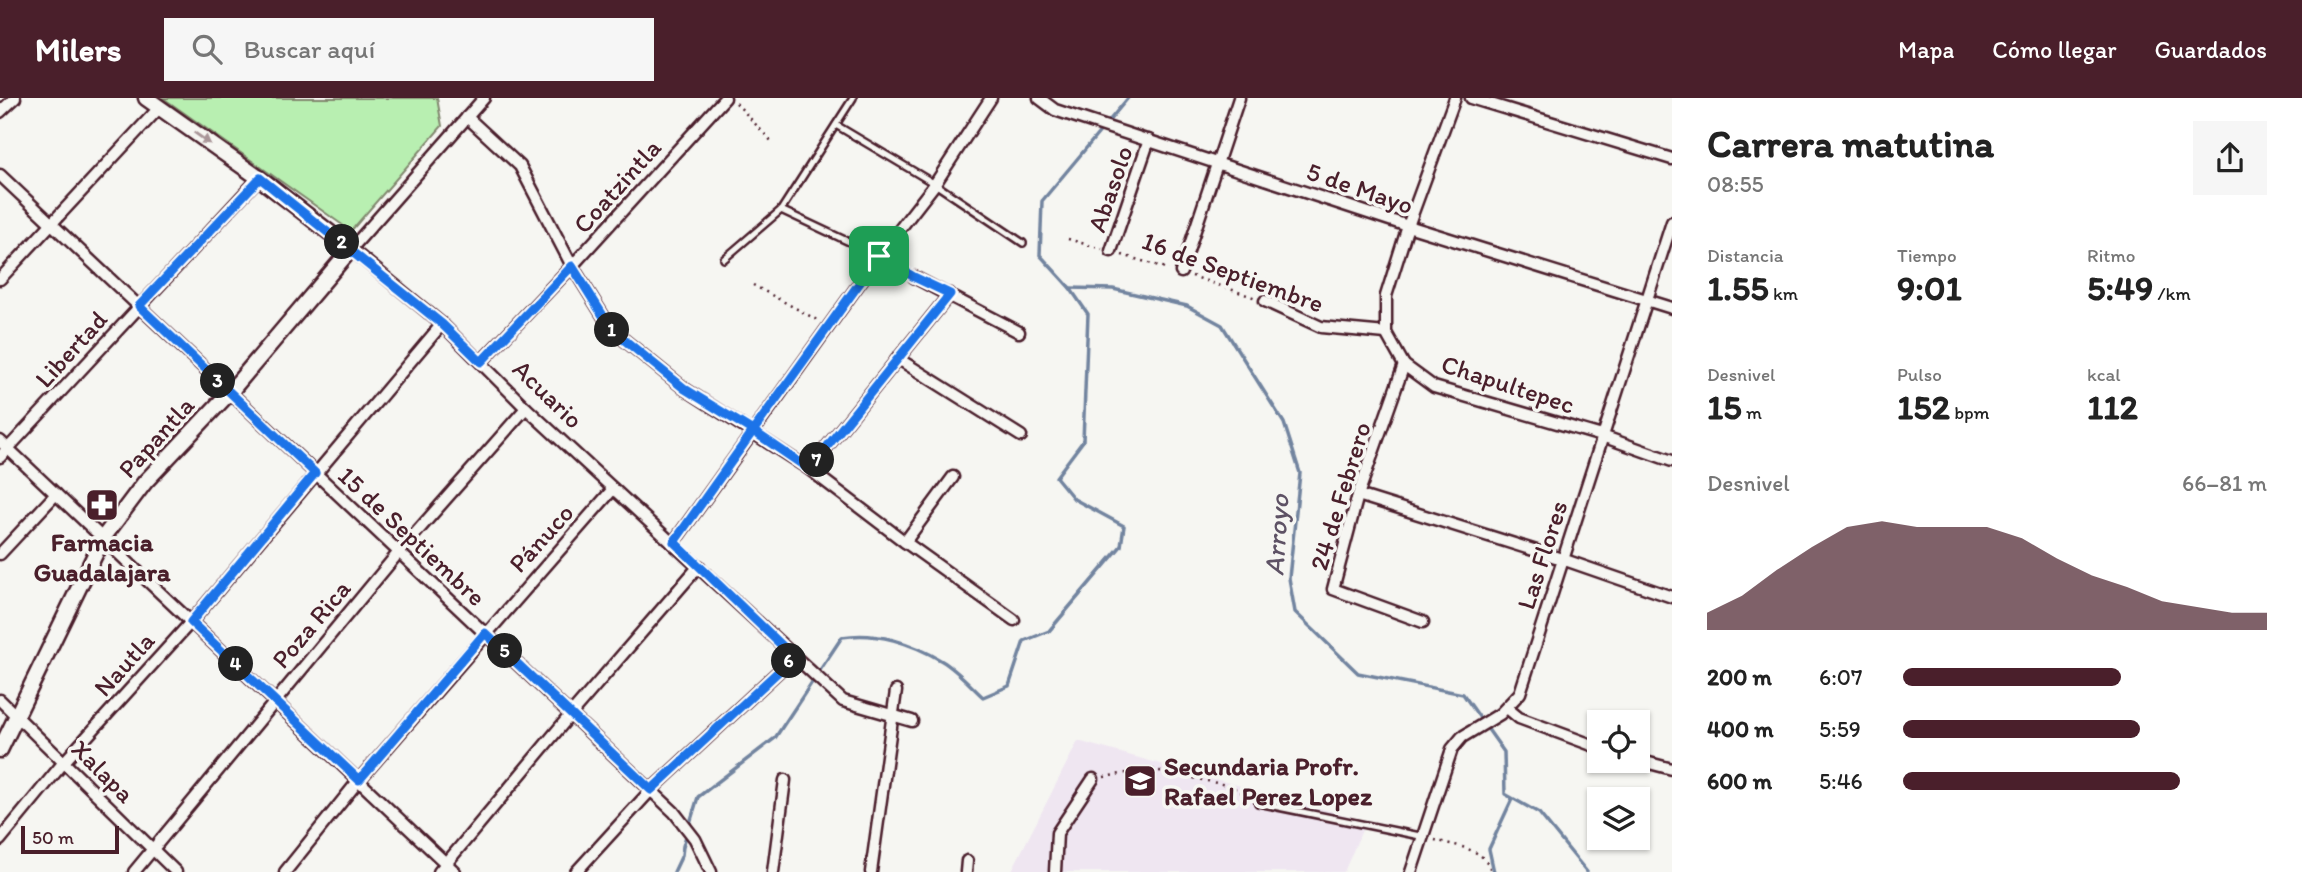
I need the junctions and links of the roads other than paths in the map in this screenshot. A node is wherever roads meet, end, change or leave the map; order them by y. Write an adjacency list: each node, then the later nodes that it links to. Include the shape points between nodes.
1 (15, 98): 12 (street)
2 (146, 98): 11 (street, Acuario)
3 (484, 98): 13 (street, Papantla)
4 (725, 98): 30 (street, Coatzintla)
5 (853, 98): 14 (lane)
6 (991, 98): 20 (street)
7 (1040, 98): 15 (street, 5 de Mayo, via 1055,110)
8 (1239, 98): 17 (street)
9 (1455, 98): 24 (street)
10 (1471, 98): 16 (street)
11 (159, 108): 19 (street, Acuario, one-way to 19); 23 (street)
12 (0, 112)
13 (467, 117): 26 (street, Papantla); 30 (street, via 520,166)
14 (836, 125): 20 (lane); 21 (lane)
15 (1149, 140): 17 (street, 5 de Mayo); 27 (street, Abasolo)
16 (1672, 159)
17 (1217, 162): 24 (street, 5 de Mayo); 31 (street)
18 (0, 175): 23 (street, 15 de Septiembre)
19 (260, 178): 26 (street, Acuario); 37 (street, Libertad)
20 (935, 184): 25 (lane); 28 (street)
21 (781, 210): 28 (lane); 29 (lane)
22 (1672, 222): 35 (street, Las Flores)
23 (52, 224): 33 (street); 37 (street, 15 de Septiembre)
24 (1408, 226): 35 (street, 5 de Mayo); 41 (street, via 1386,296)
25 (1023, 243)
26 (351, 249): 39 (street, Acuario); 45 (street, Papantla)
27 (1111, 251)
28 (879, 256): 32 (lane); 47 (street)
29 (724, 259)
30 (572, 266): 43 (street, Coatzintla); 47 (street, via 612,330 685,389)
31 (1181, 272)
32 (914, 277): 34 (street)
33 (0, 279)
34 (950, 294): 40 (street); 42 (street)
35 (1646, 300): 38 (street, 5 de Mayo); 49 (street, Las Flores)
36 (1265, 301): 41 (street, 16 de Septiembre, via 1321,327)
37 (139, 306): 45 (street, 15 de Septiembre); 50 (street, Libertad)
38 (1672, 308)
39 (442, 324): 43 (street, Acuario); 54 (street, Nautla)
40 (1019, 332)
41 (1385, 333): 44 (street, Chapultepec)
42 (897, 358): 48 (street); 53 (street)
43 (481, 362): 46 (street, Acuario)
44 (1404, 365): 49 (street, Chapultepec, via 1434,387); 58 (street, 24 de Febrero)
45 (230, 392): 54 (street, 15 de Septiembre); 59 (street, Papantla, via 145,482)
46 (526, 408): 56 (street, Acuario); 62 (street, Poza Rica)
47 (753, 431): 53 (street); 60 (street)
48 (1021, 436)
49 (1602, 436): 52 (street, Chapultepec); 64 (street, Las Flores)
50 (4, 445): 51 (street, Libertad); 57 (street)
51 (0, 457)
52 (1672, 461)
53 (809, 469): 61 (street)
54 (315, 473): 62 (street, 15 de Septiembre); 68 (street, Nautla)
55 (953, 477): 61 (street)
56 (613, 489): 60 (street, Acuario); 70 (street, Pánuco)
57 (56, 494): 59 (street); 63 (street)
58 (1358, 495): 64 (street); 69 (street, 24 de Febrero, via 1334,589)
59 (103, 538): 68 (street); 77 (street, Papantla)
60 (674, 542): 65 (street, Acuario)
61 (905, 542): 67 (street)
62 (399, 552): 70 (street, 15 de Septiembre); 74 (street, Poza Rica)
63 (0, 554)
64 (1562, 559): 66 (street); 75 (street, Las Flores, via 1520,693)
65 (699, 566): 71 (street, Acuario); 76 (street)
66 (1672, 597)
67 (1014, 620)
68 (191, 622): 74 (street); 82 (street, Nautla)
69 (1423, 622)
70 (485, 633): 76 (street, 15 de Septiembre); 86 (street, Pánuco)
71 (794, 657): 78 (street, Acuario, via 843,701); 88 (street)
72 (897, 691): 78 (street)
73 (0, 700): 77 (street, Xalapa)
74 (274, 700): 86 (street); 92 (street, Poza Rica)
75 (1504, 711): 80 (street); 90 (street, Las Flores, via 1462,737 1452,749)
76 (571, 714): 88 (street, 15 de Septiembre); 94 (street)
77 (18, 716): 81 (street, Papantla); 82 (street, Xalapa)
78 (893, 717): 79 (street, Acuario); 103 (street)
79 (912, 721)
80 (1587, 743)
81 (0, 750)
82 (65, 762): 91 (street, Nautla); 92 (street, Xalapa)
83 (1650, 763): 84 (street)
84 (1672, 769)
85 (1093, 779): 105 (street, via 1057,833)
86 (359, 780): 94 (street); 97 (street, Pánuco)
87 (785, 780): 102 (street)
88 (651, 790): 100 (street); 101 (street, 15 de Septiembre, via 695,839)
89 (1258, 803): 90 (lane)
90 (1425, 837): 106 (street, Las Flores)
91 (0, 840)
92 (152, 851): 95 (street, Poza Rica); 96 (street, Xalapa)
93 (967, 861): 104 (street)
94 (446, 863): 98 (street); 99 (street)
95 (134, 872)
96 (176, 872)
97 (285, 872)
98 (439, 872)
99 (455, 872)
100 (576, 872)
101 (711, 872)
102 (773, 872)
103 (871, 872)
104 (966, 872)
105 (1055, 872)
106 (1412, 872)

